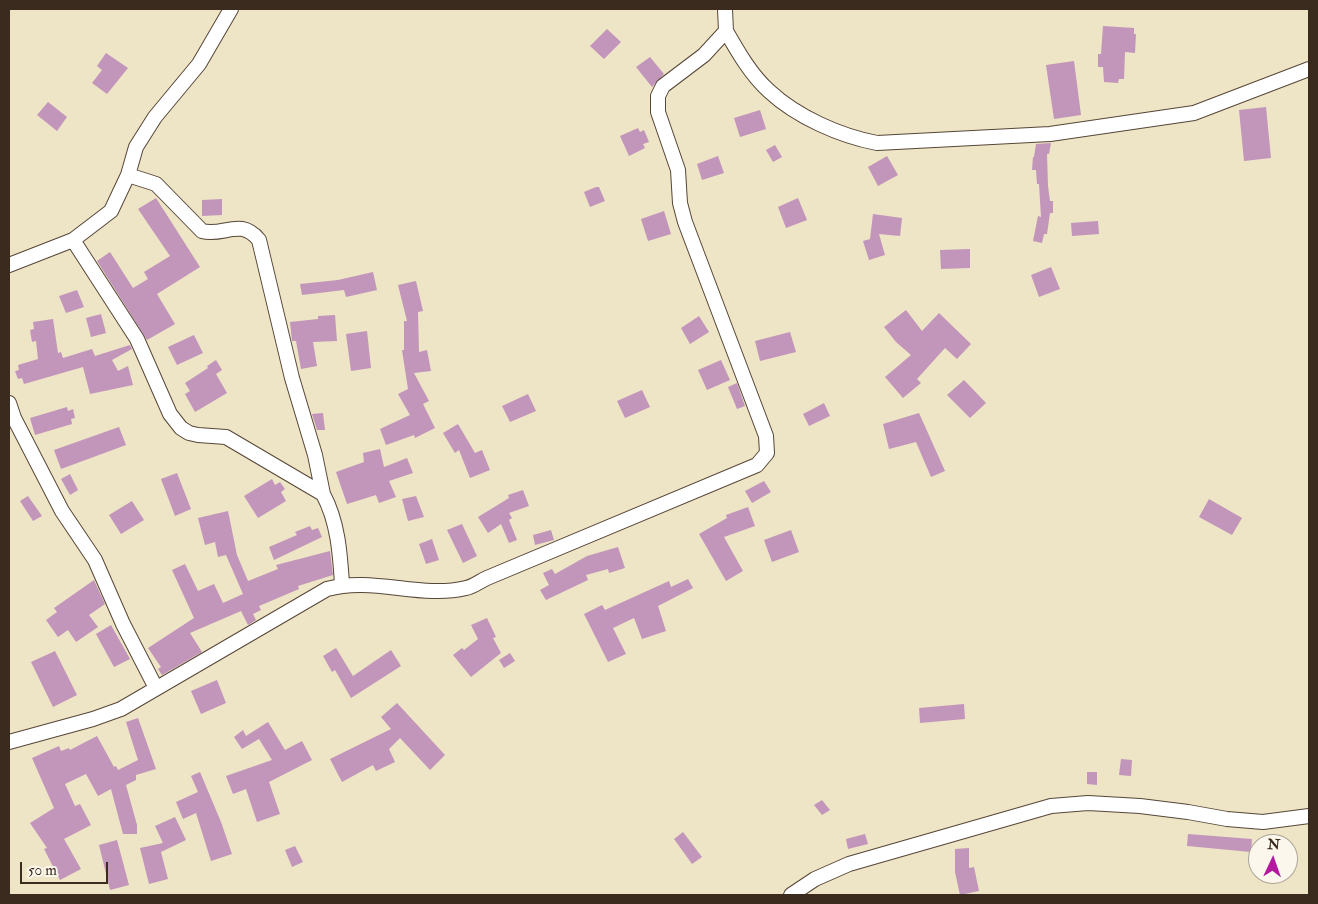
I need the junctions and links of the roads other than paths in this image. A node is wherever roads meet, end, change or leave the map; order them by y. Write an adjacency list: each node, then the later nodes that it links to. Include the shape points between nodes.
1 (230, 9): 5 (street, via 199,64 155,117 136,147)
2 (725, 9): 3 (street)
3 (726, 31): 4 (street, via 769,92 825,126 854,139 877,143 1050,134 1194,114); 10 (street, via 704,55 663,86 658,96 658,112 678,170 685,222 766,436 767,453 757,465 468,588 441,591)
4 (1309, 70)
5 (128, 175): 6 (street, via 112,210); 9 (street, via 156,184 202,232 210,234 245,229 259,240)
6 (73, 240): 7 (street); 9 (street, via 137,339 170,414 181,428 189,433 226,437 237,442)
7 (9, 265)
8 (9, 403): 11 (street, via 62,511 95,560)
9 (323, 494): 10 (street, via 332,510 340,549)
10 (342, 584): 11 (street, via 327,589)
11 (156, 688): 12 (street, via 114,711)
12 (9, 742)
13 (1309, 816): 14 (street, via 1263,822 1227,820 1140,806 1050,806 850,864 815,879)
14 (791, 895)

